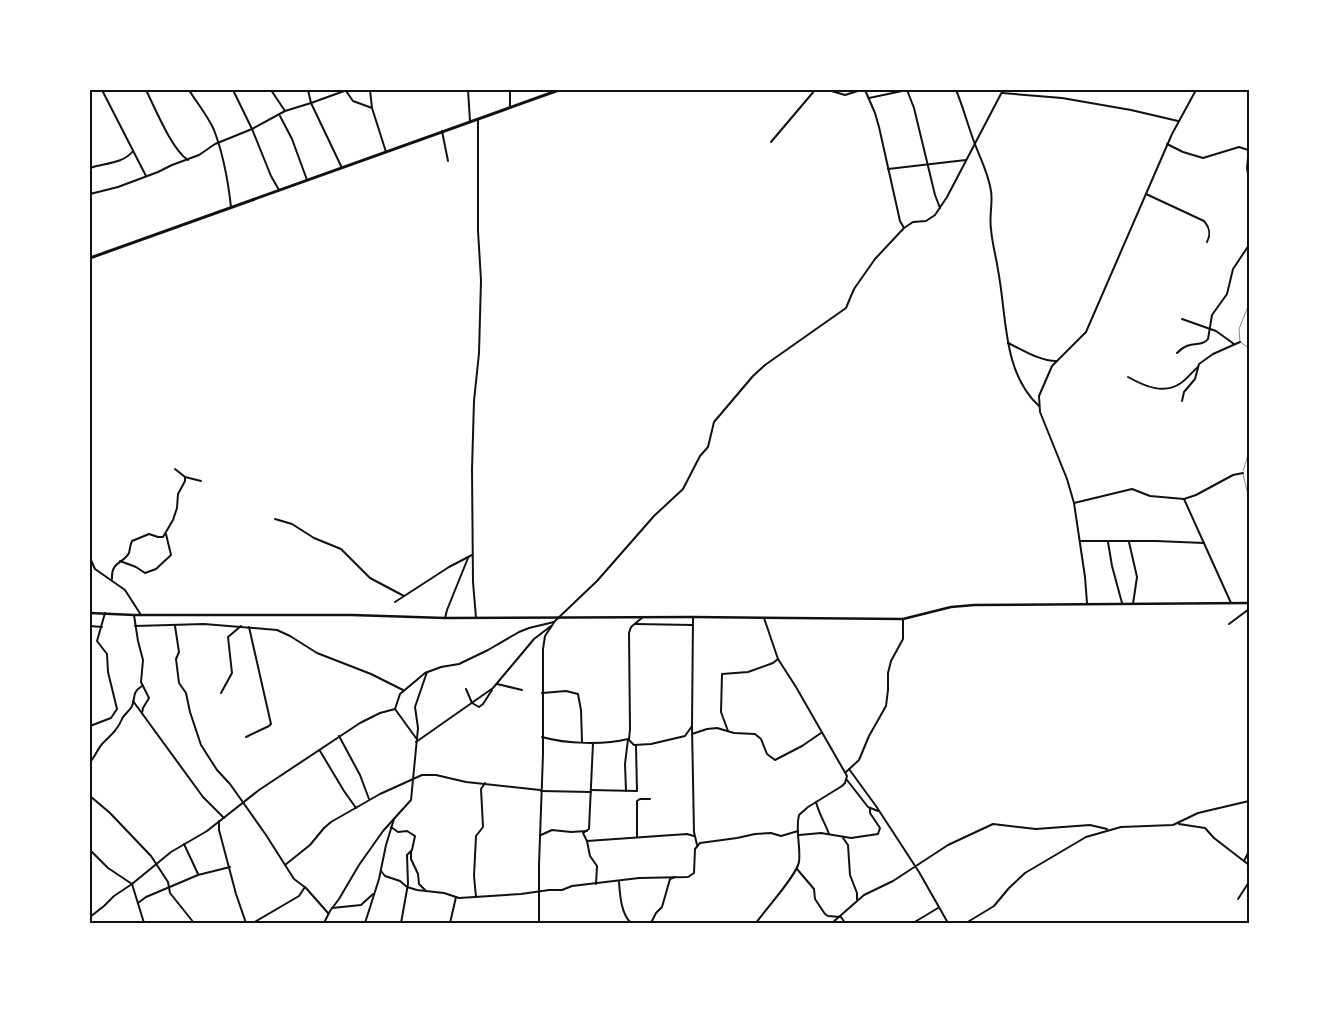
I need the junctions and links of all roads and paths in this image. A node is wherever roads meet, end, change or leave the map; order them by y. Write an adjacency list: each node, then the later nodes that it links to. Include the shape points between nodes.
1 (102, 90): 37 (street)
2 (146, 90): 39 (street, via 173,144)
3 (189, 90): 32 (street)
4 (233, 90): 30 (street)
5 (271, 90): 25 (street)
6 (308, 90): 22 (street)
7 (346, 90): 22 (street); 23 (street, via 353,101)
8 (370, 90): 23 (street)
9 (468, 90): 28 (street)
10 (510, 90): 24 (street)
11 (559, 90): 24 (highway)
12 (814, 90): 33 (street)
13 (828, 90): 14 (street, via 846,95)
14 (861, 90)
15 (865, 90): 21 (street)
16 (907, 90): 21 (street); 43 (street)
17 (956, 90): 34 (street)
18 (1003, 90): 20 (street)
19 (1196, 90): 29 (street)
20 (1002, 93): 29 (street, via 1062,98); 34 (street)
21 (869, 98): 46 (street)
22 (311, 103): 25 (street); 45 (street)
23 (372, 108): 38 (street)
24 (510, 108): 27 (highway)
25 (285, 111): 26 (street)
26 (280, 115): 30 (street); 48 (street)
27 (478, 118): 28 (highway); 86 (street, via 481,280 472,469)
28 (470, 121): 31 (highway)
29 (1178, 121): 35 (street)
30 (252, 129): 32 (street); 50 (street)
31 (442, 131): 38 (highway); 41 (street)
32 (218, 142): 39 (street); 53 (street, via 224,158)
33 (771, 142)
34 (975, 143): 40 (street); 63 (street, via 992,192 990,228)
35 (1167, 144): 36 (street, via 1203,158 1239,147); 52 (street)
36 (1249, 149): 49 (street)
37 (133, 151): 44 (street, via 122,159); 47 (street)
38 (386, 152): 45 (highway)
39 (188, 160): 47 (street)
40 (966, 160): 43 (street); 54 (street)
41 (448, 161)
42 (90, 163): 44 (street)
43 (928, 164): 46 (street); 54 (street)
44 (91, 167)
45 (342, 168): 48 (highway)
46 (888, 169): 55 (street)
47 (146, 176): 51 (street)
48 (307, 180): 50 (highway)
49 (1249, 180)
50 (279, 190): 53 (highway)
51 (90, 194)
52 (1146, 194): 56 (street, via 1204,221 1210,232); 67 (street, via 1086,332)
53 (231, 207): 58 (highway)
54 (941, 208): 55 (street, via 930,220 913,222)
55 (904, 228): 103 (street, via 856,285 846,308 753,376 714,422 708,447 683,488)
56 (1207, 242)
57 (1249, 245): 61 (street, via 1233,269 1229,291 1212,315)
58 (90, 258)
59 (1249, 304): 62 (lane, via 1239,329)
60 (1182, 319): 61 (street)
61 (1210, 328): 64 (street); 66 (street, via 1205,342 1188,344)
62 (1240, 342): 64 (street); 65 (lane)
63 (1008, 343): 67 (street); 71 (street, via 1018,376)
64 (1234, 344): 68 (street, via 1204,359)
65 (1249, 348)
66 (1177, 353)
67 (1056, 362): 71 (street, via 1041,391)
68 (1198, 367): 69 (street, via 1182,382 1167,388 1156,389); 70 (street, via 1196,379 1183,393)
69 (1128, 377)
70 (1182, 401)
71 (1038, 406): 79 (street)
72 (1249, 452): 74 (lane)
73 (175, 469): 75 (street)
74 (1243, 473): 77 (street); 78 (lane)
75 (185, 477): 76 (street); 81 (street)
76 (201, 481)
77 (1184, 498): 79 (street, via 1150,496 1132,490); 85 (street)
78 (1249, 500)
79 (1074, 503): 82 (street)
80 (275, 519): 91 (street, via 292,524 339,549 370,578)
81 (166, 533): 89 (street, via 161,537 149,534 132,541 128,553); 89 (street, via 171,555 156,569 145,573)
82 (1080, 541): 83 (street); 93 (street)
83 (1108, 542): 84 (street); 96 (street)
84 (1128, 542): 85 (street); 97 (street, via 1137,577)
85 (1204, 543): 94 (street)
86 (473, 555): 88 (street); 107 (street)
87 (90, 558): 90 (street, via 95,569)
88 (468, 558): 91 (street); 106 (street)
89 (120, 561): 90 (street, via 112,570)
90 (112, 579): 102 (street, via 127,592)
91 (404, 596): 92 (street)
92 (395, 602)
93 (1087, 603): 96 (street); 109 (street, via 962,606)
94 (1231, 603): 95 (street); 97 (street)
95 (1249, 603)
96 (1122, 604): 97 (street)
97 (1133, 604)
98 (1249, 609): 112 (street)
99 (90, 613): 100 (street)
100 (105, 613): 101 (street); 119 (street)
101 (134, 615): 102 (street); 116 (street)
102 (141, 615): 106 (street, via 352,614)
103 (559, 617): 104 (street); 107 (street); 110 (street)
104 (643, 617): 105 (street); 111 (street)
105 (693, 617): 108 (street); 114 (street)
106 (445, 618): 107 (street)
107 (476, 618)
108 (764, 618): 109 (street); 121 (street)
109 (903, 619): 150 (street, via 903,639 888,673 886,706 859,760)
110 (555, 622): 113 (street); 122 (street, via 519,632 459,664)
111 (635, 624): 114 (street); 143 (street, via 630,633)
112 (1229, 624)
113 (552, 625): 123 (street, via 534,639); 130 (street, via 544,640)
114 (693, 625): 136 (street)
115 (90, 626): 119 (street)
116 (135, 626): 117 (street); 124 (street, via 143,660)
117 (175, 626): 118 (street); 163 (street, via 179,683 186,693 201,745)
118 (241, 626): 120 (street); 129 (street, via 228,637 232,673)
119 (102, 627): 135 (street, via 97,642 107,654 117,709 111,718)
120 (249, 628): 127 (street, via 282,632 316,653); 141 (street, via 271,724)
121 (778, 659): 137 (street, via 748,672 722,674 721,712); 138 (street)
122 (427, 672): 127 (street); 144 (street, via 415,707)
123 (497, 684): 125 (street); 128 (street)
124 (142, 686): 131 (street); 134 (street, via 148,698)
125 (493, 688): 132 (street); 132 (street, via 480,707)
126 (466, 689): 132 (street)
127 (404, 690): 133 (street)
128 (522, 690)
129 (221, 693)
130 (542, 693): 142 (street); 145 (street, via 566,691 578,694)
131 (133, 702): 134 (street); 149 (street, via 120,725 101,744)
132 (472, 703): 144 (street)
133 (395, 709): 140 (street, via 374,715); 144 (street)
134 (142, 713): 168 (street, via 203,796)
135 (90, 726)
136 (692, 726): 139 (street); 147 (street, via 683,736)
137 (728, 732): 138 (street, via 758,736 767,754 775,760); 139 (street, via 714,728)
138 (821, 733): 151 (street)
139 (692, 734): 178 (street)
140 (339, 736): 148 (street); 160 (street)
141 (246, 737)
142 (542, 737): 145 (street); 155 (street)
143 (628, 739): 146 (street); 147 (street); 157 (street)
144 (416, 740): 152 (street)
145 (582, 742): 146 (street)
146 (593, 743): 156 (street)
147 (636, 745): 157 (street, via 638,790)
148 (320, 750): 163 (street); 164 (street)
149 (90, 762)
150 (849, 769): 151 (street); 166 (street)
151 (846, 772): 153 (street)
152 (413, 779): 154 (street, via 426,774); 160 (street); 167 (street, via 411,800)
153 (847, 780): 162 (street); 165 (street)
154 (485, 783): 155 (street); 209 (street, via 481,792 483,827 476,836)
155 (541, 791): 156 (street); 175 (street)
156 (591, 791): 157 (street); 173 (street)
157 (626, 791)
158 (90, 796): 189 (street, via 152,856)
159 (650, 798): 177 (street, via 636,801)
160 (369, 800): 164 (street)
161 (1249, 801): 170 (street, via 1198,813)
162 (816, 802): 174 (street, via 799,815); 176 (street)
163 (243, 803): 168 (street); 190 (street)
164 (356, 808): 190 (street, via 324,828 312,843)
165 (870, 808): 166 (street); 180 (street, via 880,832)
166 (879, 811): 192 (street)
167 (395, 817): 171 (street); 213 (street)
168 (224, 818): 169 (street)
169 (219, 821): 182 (street); 193 (street)
170 (1178, 824): 172 (street); 188 (street, via 1205,828)
171 (391, 828): 186 (street, via 414,835); 195 (street)
172 (1109, 829): 192 (street, via 1090,825 1036,829 996,824 948,845); 234 (street, via 1082,838 1025,873 994,906)
173 (589, 831): 175 (street, via 552,830); 181 (street, via 583,833)
174 (799, 833): 176 (street); 183 (street, via 781,836 755,834); 194 (street)
175 (541, 835): 206 (street)
176 (829, 835): 179 (street)
177 (637, 837): 178 (street, via 687,834); 181 (street)
178 (695, 837): 183 (street)
179 (843, 838): 180 (street); 184 (street)
180 (851, 838): 184 (street)
181 (587, 841): 201 (street, via 590,856 597,866)
182 (184, 844): 189 (street); 196 (street)
183 (697, 845): 197 (street, via 694,873 688,877)
184 (848, 845): 211 (street, via 850,875)
185 (90, 850): 200 (street, via 104,866)
186 (411, 851): 204 (street, via 407,855); 205 (street, via 420,884)
187 (1249, 851): 188 (street)
188 (1244, 861): 191 (street)
189 (156, 864): 200 (street); 202 (street)
190 (285, 865): 203 (street, via 294,879)
191 (1249, 865)
192 (914, 866): 211 (street); 214 (street)
193 (230, 867): 196 (street); 220 (street)
194 (797, 869): 217 (street, via 814,889 815,898 825,914); 229 (street)
195 (381, 871): 204 (street); 207 (street)
196 (198, 874): 202 (street)
197 (675, 877): 198 (street); 228 (street, via 670,880 662,907)
198 (619, 882): 201 (street); 227 (street, via 626,917)
199 (1249, 882): 210 (street)
200 (132, 884): 212 (street); 216 (street)
201 (596, 884): 206 (street)
202 (169, 887): 212 (street); 219 (street, via 170,893)
203 (305, 887): 215 (street); 221 (street, via 302,893)
204 (408, 888): 205 (street); 224 (street)
205 (426, 891): 208 (street)
206 (539, 892): 209 (street); 226 (street)
207 (374, 893): 213 (street, via 361,905); 223 (street)
208 (456, 897): 209 (street); 225 (street)
209 (476, 897)
210 (1238, 899)
211 (857, 900): 217 (street)
212 (138, 903): 218 (street)
213 (332, 908): 215 (street)
214 (938, 908): 232 (street); 233 (street)
215 (328, 913): 222 (street)
216 (90, 917)
217 (839, 917): 230 (street); 231 (street)
218 (144, 923)
219 (194, 923)
220 (246, 923)
221 (253, 923)
222 (324, 923)
223 (365, 923)
224 (401, 923)
225 (450, 923)
226 (539, 923)
227 (631, 923)
228 (651, 923)
229 (756, 923)
230 (832, 923)
231 (845, 923)
232 (913, 923)
233 (948, 923)
234 (966, 923)

